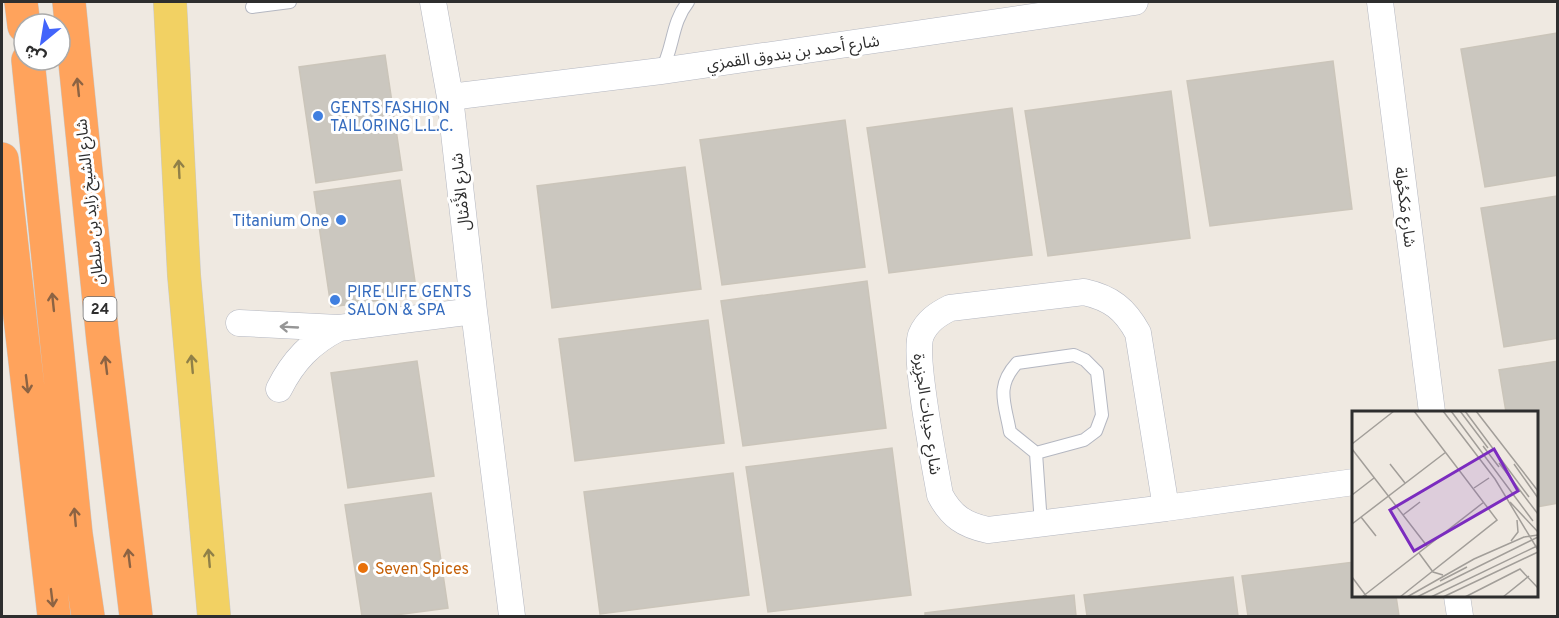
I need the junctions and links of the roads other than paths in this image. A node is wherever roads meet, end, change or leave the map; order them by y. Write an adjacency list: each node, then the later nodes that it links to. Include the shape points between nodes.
1 (69, 2): 25 (highway, شارع الشيخ زايد بن سلطان / 24, one-way to 1)
2 (170, 2): 26 (main road, one-way to 2, via 184,275)
3 (290, 2): 8 (lane)
4 (433, 2): 11 (street, شارع الأَمْثال)
5 (688, 2): 9 (lane, via 674,24 669,55)
6 (1135, 2): 9 (street, شارع أحمد بن بندوق القمزي)
7 (1380, 2): 17 (street, شارع مَكحُولة)
8 (252, 7)
9 (661, 71): 11 (street, شارع أحمد بن بندوق القمزي)
10 (29, 72): 24 (highway, one-way to 10, via 76,534)
11 (450, 97): 13 (street, شارع الأَمْثال)
12 (2, 159): 23 (highway, one-way to 23)
13 (474, 312): 15 (street); 27 (street, شارع الأَمْثال)
14 (239, 323): 15 (street, one-way to 14)
15 (339, 328): 16 (street, via 303,352)
16 (279, 389)
17 (1432, 411)
18 (1036, 453): 18 (lane, via 1084,440 1096,431 1102,415 1097,372 1085,360 1074,355 1017,363 1007,374 1002,388 1010,432); 21 (lane)
19 (1352, 482): 20 (street, شارع حدِبات الجزِيرة)
20 (1166, 508): 21 (street, شارع حدِبات الجزِيرة); 21 (street, شارع حدِبات الجزِيرة, via 1138,333 1117,304 1084,292 950,308 927,324 918,351 940,495 947,509 972,527 988,530)
21 (1041, 524)
22 (1457, 597): 28 (street)
23 (54, 616)
24 (88, 616)
25 (136, 616)
26 (214, 616)
27 (512, 616)
28 (1460, 616)

